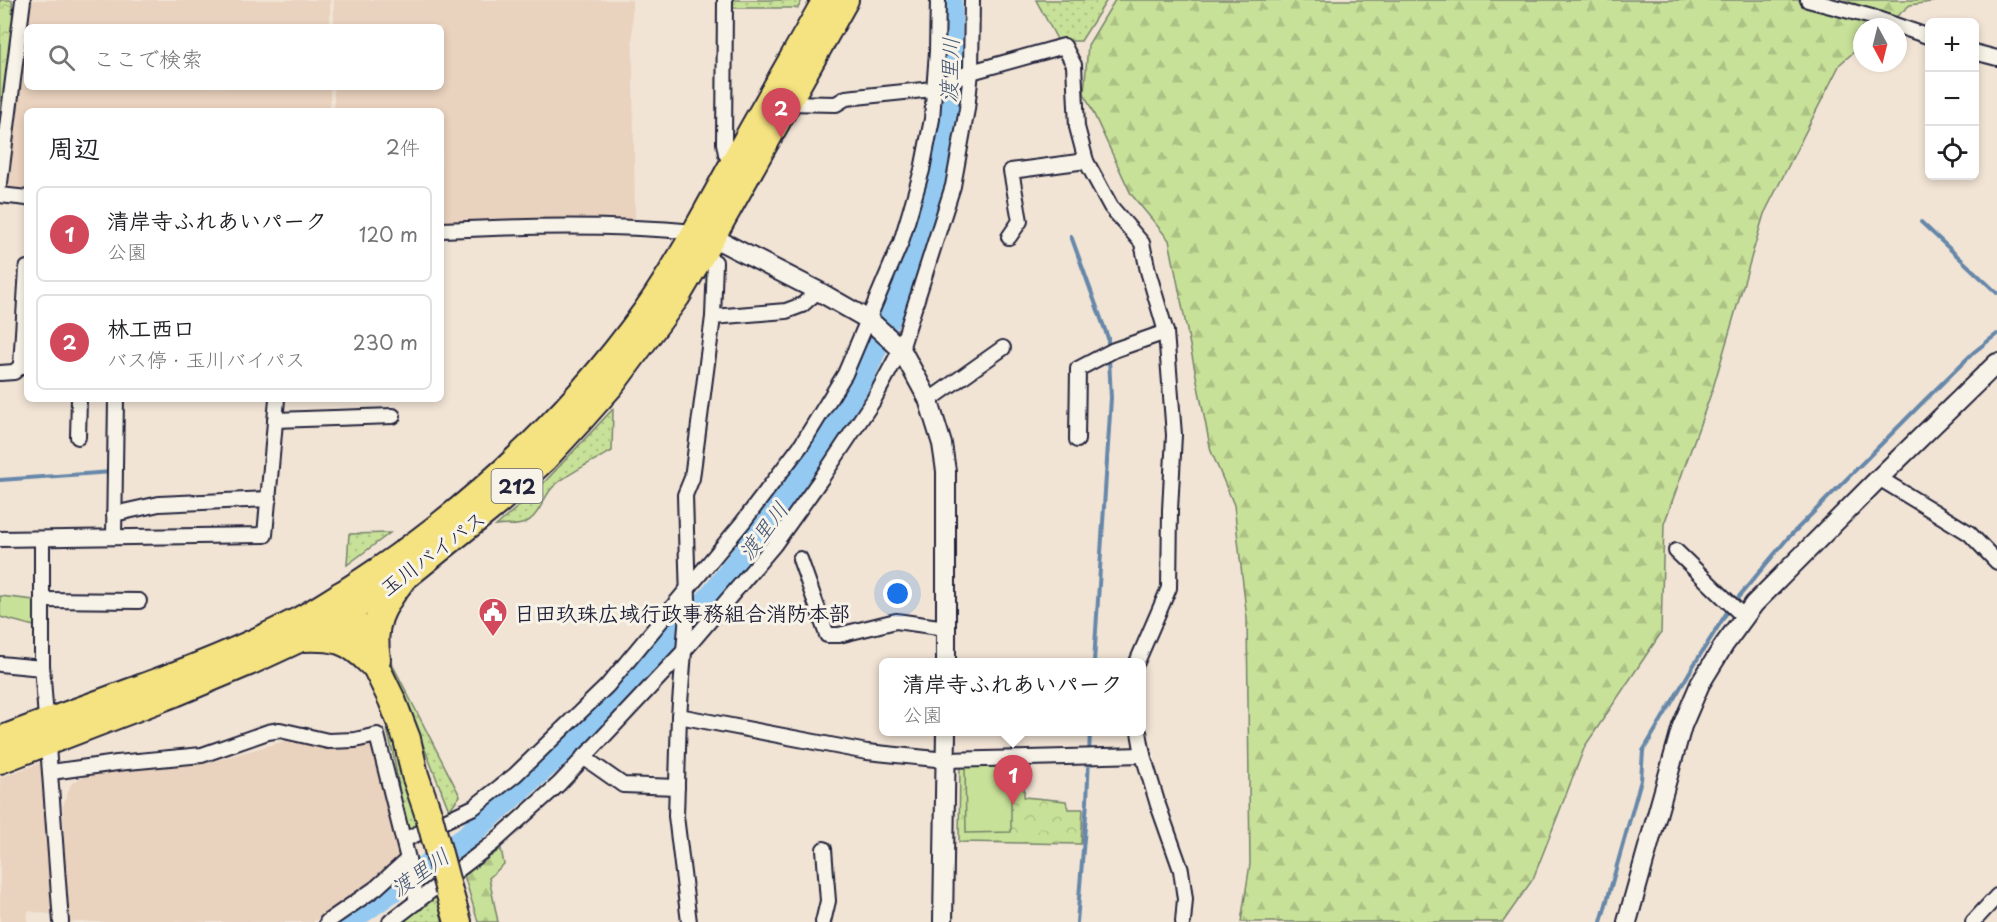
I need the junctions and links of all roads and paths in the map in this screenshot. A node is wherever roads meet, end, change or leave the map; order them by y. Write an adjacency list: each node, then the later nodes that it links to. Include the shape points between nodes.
1 (23, 0): 16 (street)
2 (725, 0): 15 (street, via 724,143)
3 (825, 0): 13 (highway, 玉川バイパス / 212)
4 (846, 0): 13 (highway, 玉川バイパス / 212)
5 (938, 0): 12 (street)
6 (972, 0): 11 (street)
7 (1808, 0): 8 (street)
8 (1925, 36)
9 (1979, 53): 10 (street)
10 (1997, 58)
11 (971, 72): 12 (street); 14 (street, via 1064,46 1074,65 1077,127); 27 (street, via 953,186)
12 (933, 89): 13 (street, via 846,98 836,104); 24 (street, via 932,119 922,170 901,242)
13 (778, 103): 15 (highway, 玉川バイパス / 212); 21 (highway, 玉川バイパス / 212)
14 (1086, 161): 20 (street, via 1011,171 1020,221); 25 (street, via 1111,207 1143,243)
15 (732, 164): 21 (highway, 玉川バイパス / 212)
16 (0, 183)
17 (0, 195): 18 (street)
18 (24, 198)
19 (444, 230): 21 (street, via 616,227)
20 (1009, 237)
21 (708, 244): 22 (street); 23 (street); 48 (highway, 玉川バイパス / 212, via 660,321 580,421 500,501); 52 (highway, 玉川バイパス / 212, via 672,271 605,362 535,440)
22 (818, 291): 23 (street, via 802,305 786,311); 24 (street)
23 (713, 317): 49 (street, via 692,478 685,495)
24 (869, 320): 27 (street); 49 (street, via 846,374 802,444)
25 (1166, 332): 38 (street, via 1109,352 1078,369); 58 (street, via 1174,435 1169,588)
26 (1003, 348): 31 (street)
27 (901, 349): 31 (street); 56 (street, via 873,400 774,545)
28 (1997, 363): 39 (street)
29 (24, 365): 30 (street, via 14,372)
30 (0, 373)
31 (928, 401): 54 (street, via 946,471)
32 (79, 402): 37 (street)
33 (116, 402): 41 (street)
34 (277, 402): 36 (street)
35 (393, 416): 36 (street)
36 (275, 420): 40 (street)
37 (78, 437)
38 (1077, 440)
39 (1879, 478): 47 (street, via 1969,533); 53 (street)
40 (268, 499): 41 (street, via 159,504); 42 (street, via 266,535)
41 (114, 514): 42 (street)
42 (114, 537): 44 (street)
43 (0, 539): 44 (street)
44 (42, 540): 50 (street)
45 (1676, 552): 53 (street)
46 (800, 559): 54 (street, via 827,635 896,621)
47 (1997, 562)
48 (401, 580): 52 (highway, 玉川バイパス / 212); 61 (highway, via 386,601 374,632)
49 (688, 595): 56 (street); 73 (street, via 607,686 515,775 467,812)
50 (42, 600): 51 (street); 60 (street)
51 (139, 601)
52 (344, 603): 55 (highway, 玉川バイパス / 212); 61 (highway); 63 (highway, 玉川バイパス / 212, via 299,619)
53 (1742, 615): 86 (street, via 1700,684 1682,726)
54 (946, 628): 57 (street)
55 (303, 638): 61 (highway, via 343,641); 63 (highway, 玉川バイパス / 212, via 176,694)
56 (684, 651): 62 (street); 68 (street)
57 (946, 658)
58 (1139, 658)
59 (0, 664): 60 (street)
60 (42, 668): 63 (street)
61 (379, 671): 81 (highway, bridge, via 407,739)
62 (679, 716): 69 (street, via 867,752); 72 (street)
63 (47, 732): 66 (highway, 玉川バイパス / 212); 70 (highway, 玉川バイパス / 212); 71 (street)
64 (946, 736): 69 (street)
65 (1140, 736): 67 (street)
66 (0, 739)
67 (1143, 755): 69 (street); 85 (street, via 1181,870)
68 (583, 757): 72 (street, via 623,785); 77 (street, via 492,844)
69 (946, 760): 84 (street)
70 (0, 761)
71 (51, 772): 73 (street, via 202,755 280,730 328,741 377,735); 78 (street)
72 (677, 787): 82 (street, via 676,816)
73 (404, 840): 75 (street)
74 (824, 849): 83 (street, via 828,901)
75 (408, 859): 77 (street); 79 (street, via 376,888)
76 (1997, 896): 87 (street)
77 (417, 902): 80 (street)
78 (61, 922)
79 (327, 922)
80 (390, 922)
81 (458, 922)
82 (689, 922)
83 (823, 922)
84 (943, 922)
85 (1183, 922)
86 (1627, 922)
87 (1972, 922)

